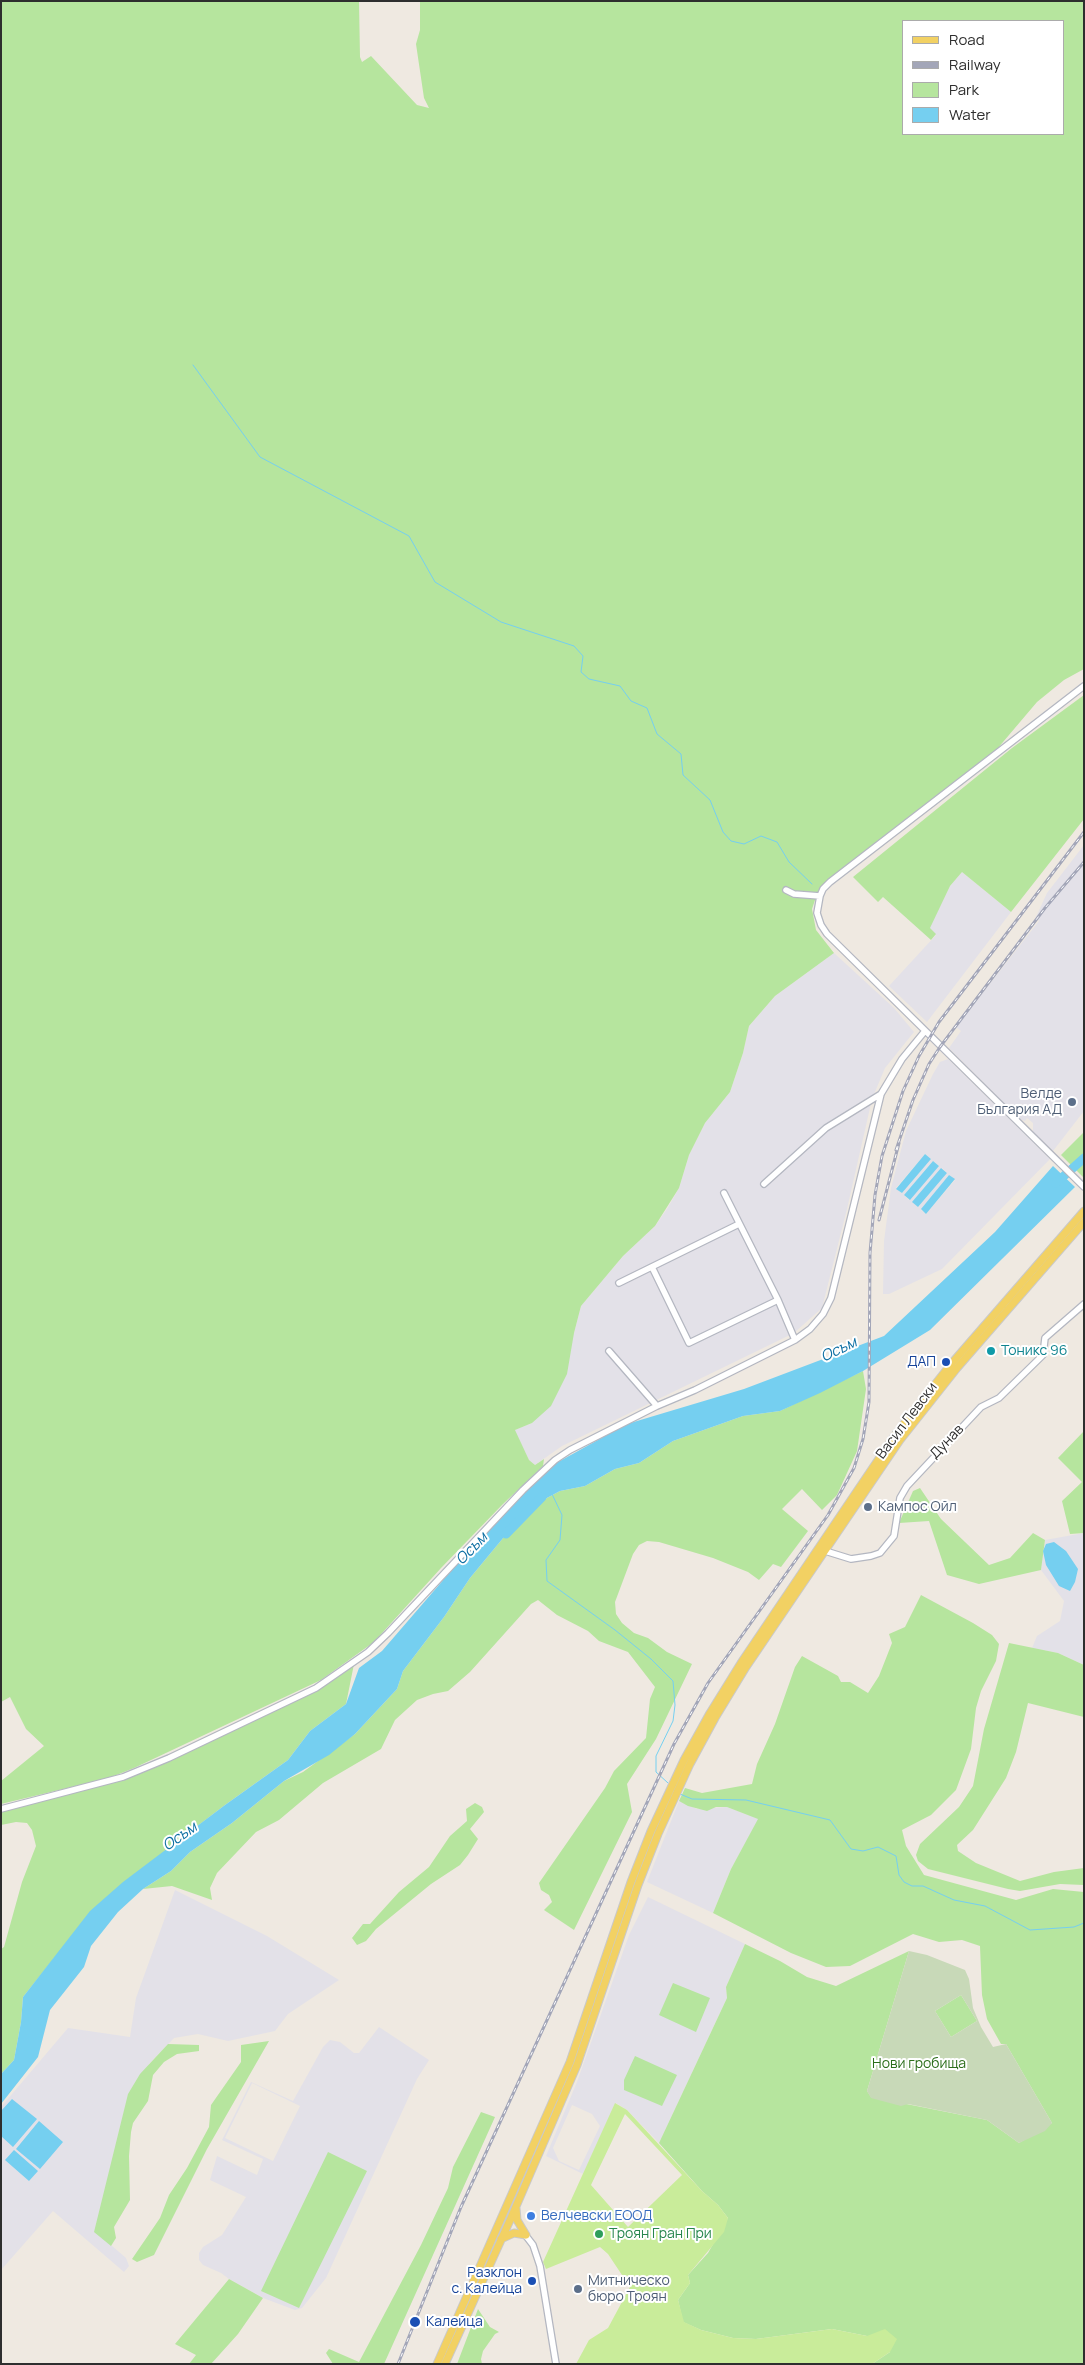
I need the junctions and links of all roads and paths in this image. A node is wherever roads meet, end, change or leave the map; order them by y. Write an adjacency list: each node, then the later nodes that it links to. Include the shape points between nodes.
1 (1084, 686): 3 (street, via 830,882)
2 (786, 890): 3 (street, via 794,894)
3 (820, 896): 4 (street, via 817,913 821,925)
4 (925, 1031): 5 (street, via 902,1059); 7 (street)
5 (881, 1094): 6 (street, via 826,1128); 16 (street, via 831,1298 823,1314)
6 (764, 1184)
7 (1083, 1186)
8 (724, 1193): 11 (street)
9 (1084, 1211): 19 (main road, Васил Левски, via 922,1399)
10 (1084, 1222): 19 (main road, Васил Левски, via 927,1404)
11 (739, 1224): 12 (street); 14 (street)
12 (652, 1267): 13 (street); 14 (street, via 689,1343)
13 (619, 1283)
14 (778, 1300): 16 (street)
15 (1084, 1304): 19 (street, Дунав, via 1044,1338 1042,1355 999,1398 981,1407 907,1486 900,1498 894,1536 880,1553 851,1559)
16 (795, 1340): 18 (street)
17 (609, 1352): 18 (street)
18 (658, 1406): 20 (street, via 556,1460 523,1490 375,1646 316,1688 123,1778)
19 (821, 1550): 21 (main road, via 741,1675 682,1782 638,1885 577,2064); 22 (main road, via 710,1713 667,1795 631,1882 570,2062)
20 (1, 1809)
21 (516, 2207): 23 (main road); 24 (main road, via 517,2220)
22 (505, 2212): 23 (street); 26 (main road)
23 (511, 2218): 24 (street); 25 (main road)
24 (526, 2235): 25 (main road, via 514,2233); 28 (street, via 540,2266)
25 (501, 2239): 27 (main road)
26 (437, 2364)
27 (445, 2364)
28 (556, 2364)

